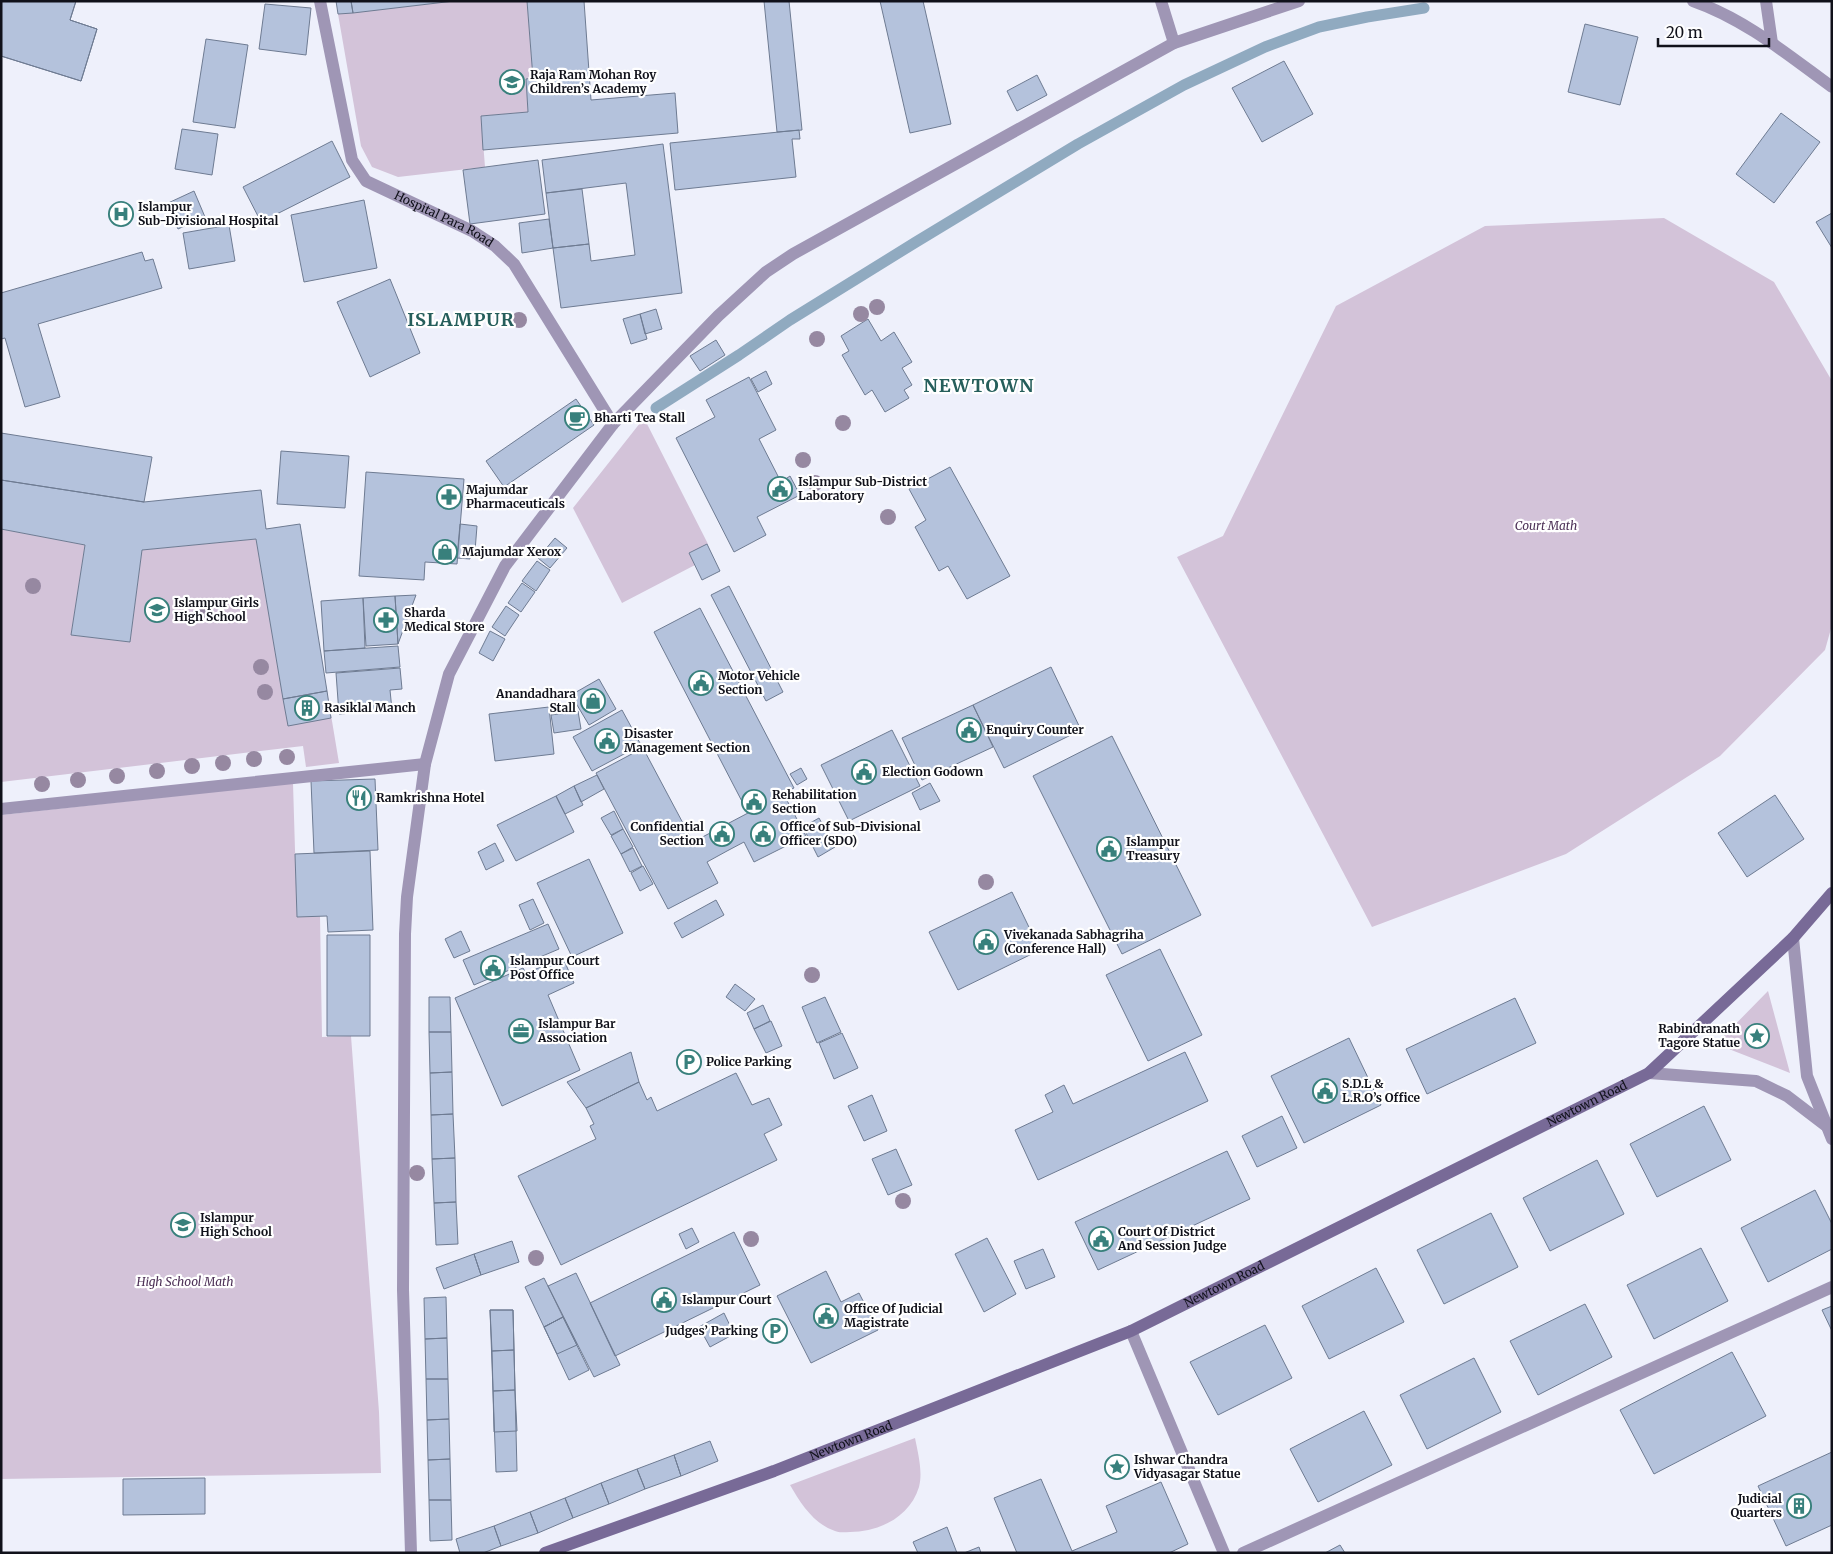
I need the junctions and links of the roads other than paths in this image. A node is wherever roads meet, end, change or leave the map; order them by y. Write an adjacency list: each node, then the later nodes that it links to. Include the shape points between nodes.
1 (320, 1): 9 (street, Hospital Para Road, via 352,160 366,181 472,231 508,258)
2 (1161, 1): 6 (street)
3 (1299, 1): 6 (street)
4 (1693, 1): 7 (street, via 1716,9)
5 (1766, 1): 7 (street)
6 (1174, 43): 9 (street, via 766,272 718,316)
7 (1772, 43): 8 (street)
8 (1832, 88)
9 (613, 424): 10 (street, via 505,566 449,674)
10 (425, 764): 11 (street); 19 (street, via 405,934 403,1290)
11 (1, 809)
12 (1832, 893): 13 (street, Newtown Road)
13 (1792, 938): 14 (street, Newtown Road); 15 (street, via 1807,1076)
14 (1649, 1073): 15 (street, via 1756,1081 1787,1096); 18 (street, Newtown Road)
15 (1825, 1125): 16 (street)
16 (1832, 1139)
17 (1832, 1287): 22 (street)
18 (1131, 1331): 20 (street, Newtown Road, via 774,1471); 21 (street)
19 (411, 1553)
20 (545, 1553)
21 (1224, 1553)
22 (1243, 1553)

